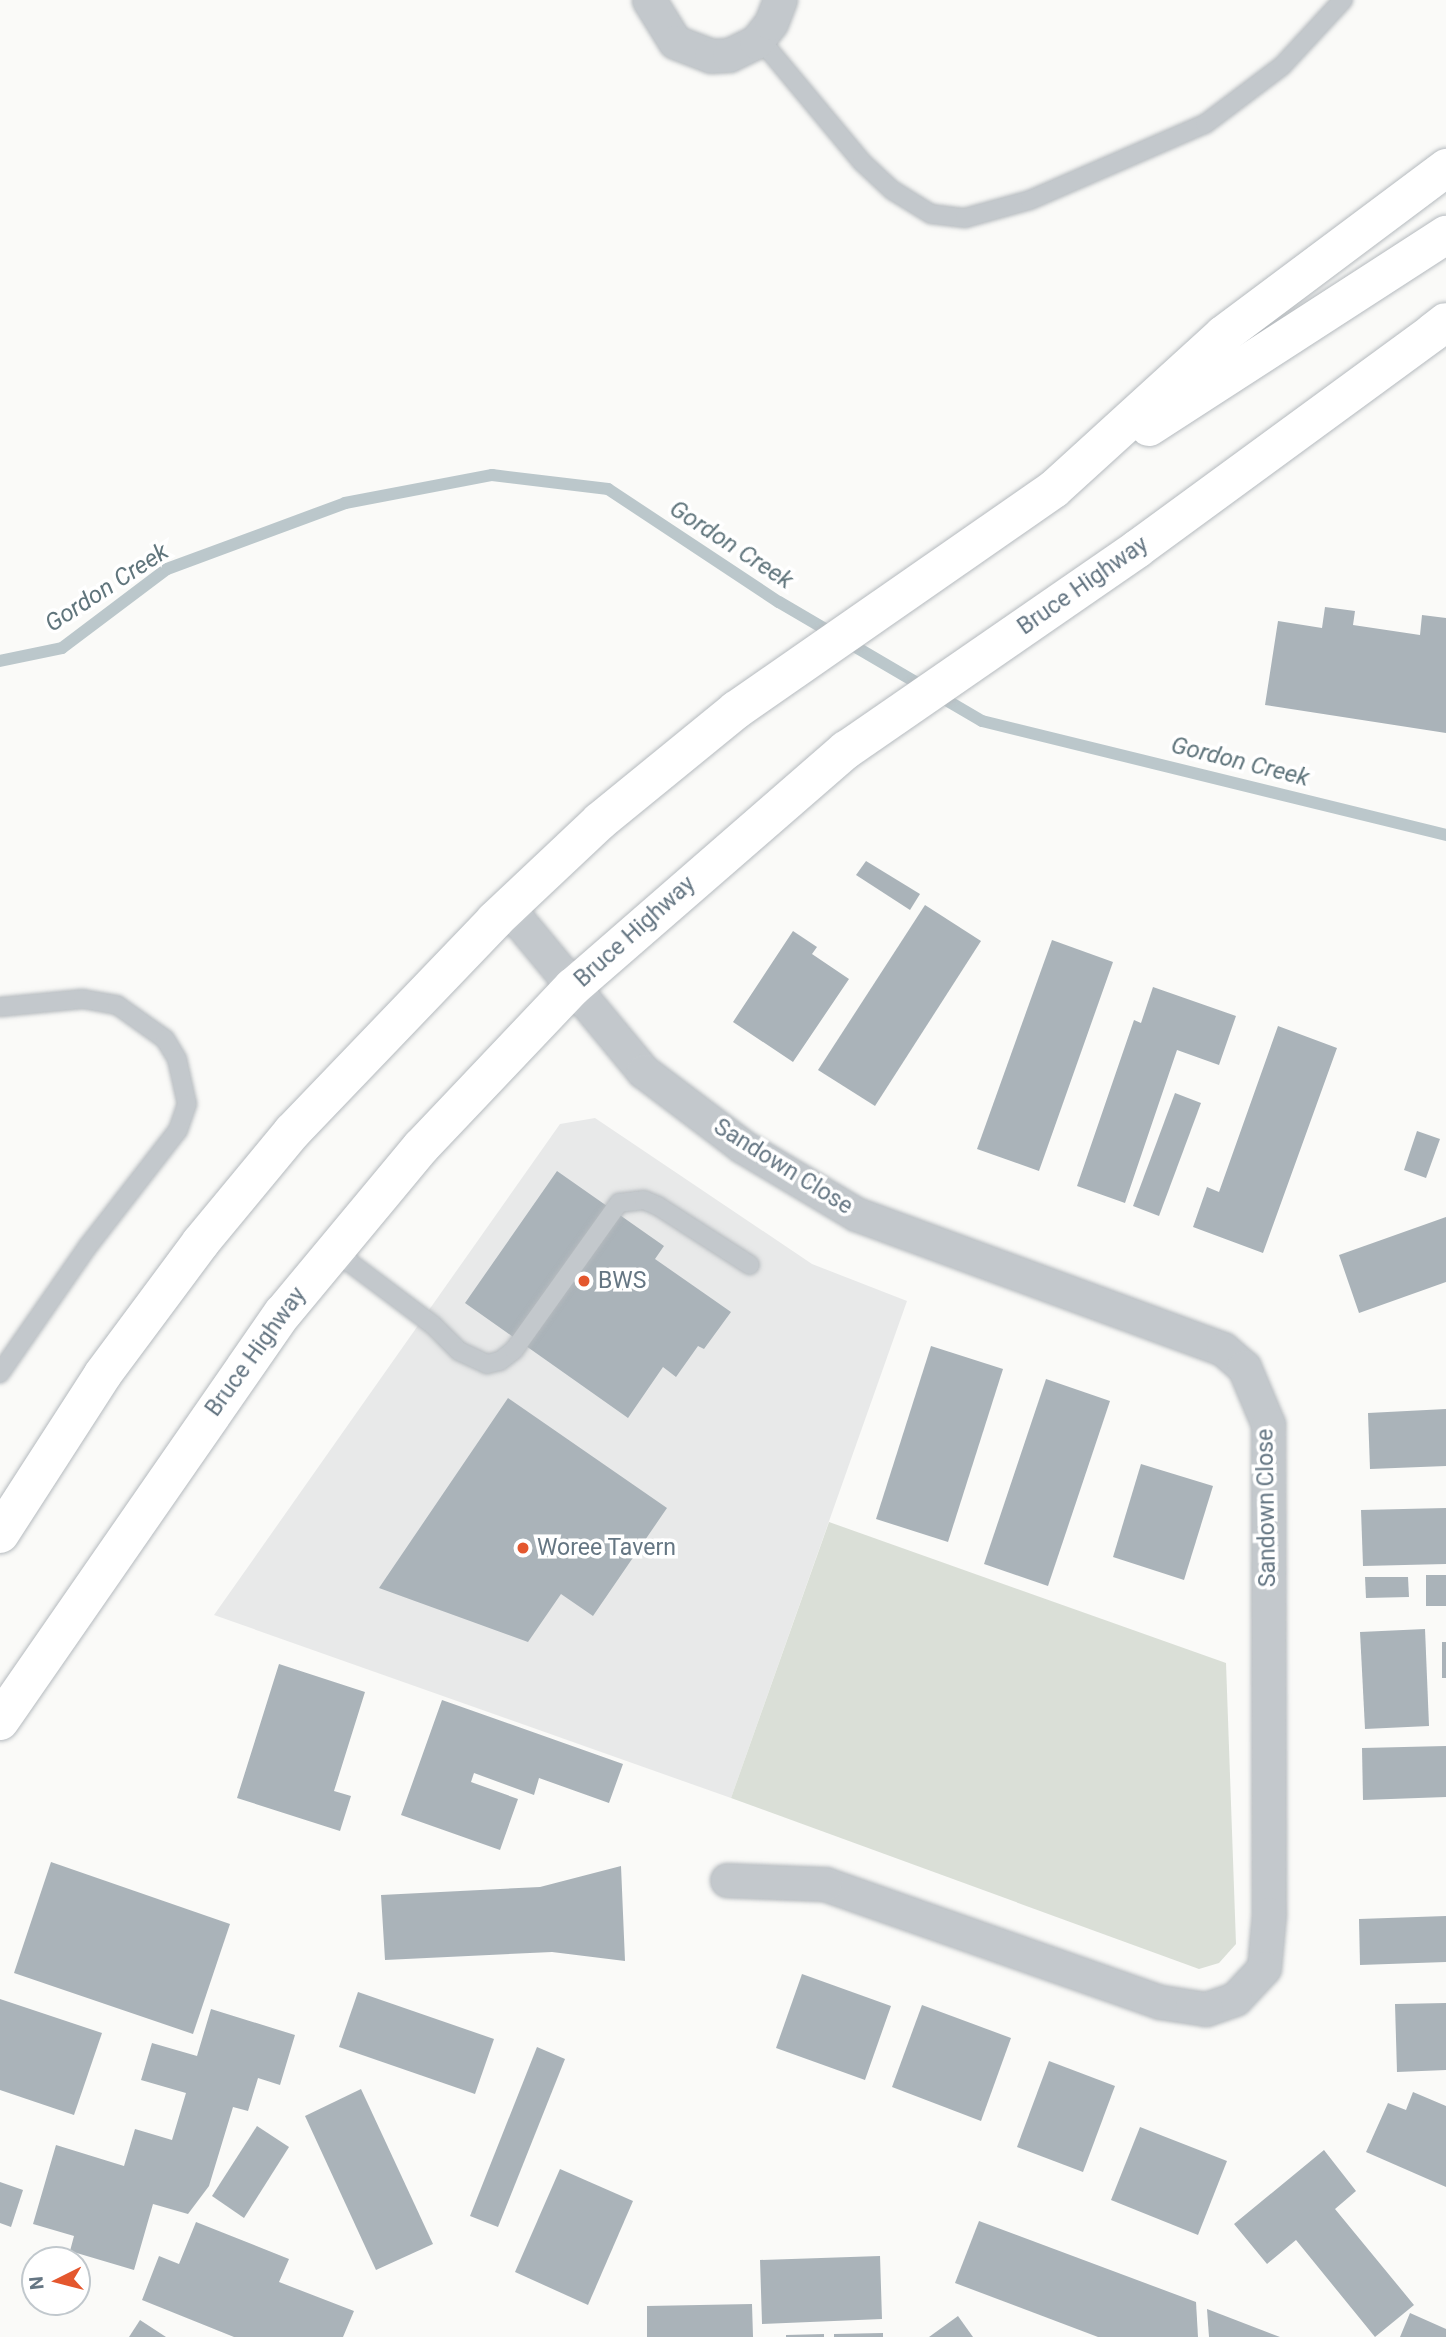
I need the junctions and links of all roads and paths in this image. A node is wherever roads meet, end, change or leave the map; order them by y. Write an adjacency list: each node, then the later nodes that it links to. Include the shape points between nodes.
1 (649, 0): 4 (street, via 669,36 689,52 729,55)
2 (780, 0): 4 (street)
3 (1343, 0): 4 (lane, via 1282,66 1205,124 1030,200 965,218 931,214 892,190 862,162)
4 (759, 38)
5 (1446, 169): 8 (main road, via 1223,335)
6 (1446, 235): 8 (main road)
7 (1439, 327): 10 (main road, Bruce Highway, via 1137,549 846,750)
8 (1054, 489): 9 (main road, via 736,710 600,821)
9 (508, 908): 10 (street, Sandown Close); 15 (main road, via 358,1059 201,1242 103,1374)
10 (573, 987): 12 (main road, Bruce Highway, via 421,1147); 17 (street, Sandown Close, via 643,1071 742,1146 856,1213 1223,1349 1244,1367 1268,1424 1269,1914 1264,1968 1235,1999 1206,2009 1160,2002 825,1884)
11 (0, 1007): 14 (lane, via 83,999 117,1005 165,1039 177,1059 187,1104 178,1130 88,1246)
12 (333, 1250): 13 (lane, via 459,1351 487,1364 514,1350 619,1203 644,1200 658,1206); 16 (main road, Bruce Highway, via 234,1381)
13 (750, 1265)
14 (0, 1373)
15 (0, 1534)
16 (0, 1720)
17 (727, 1880)

